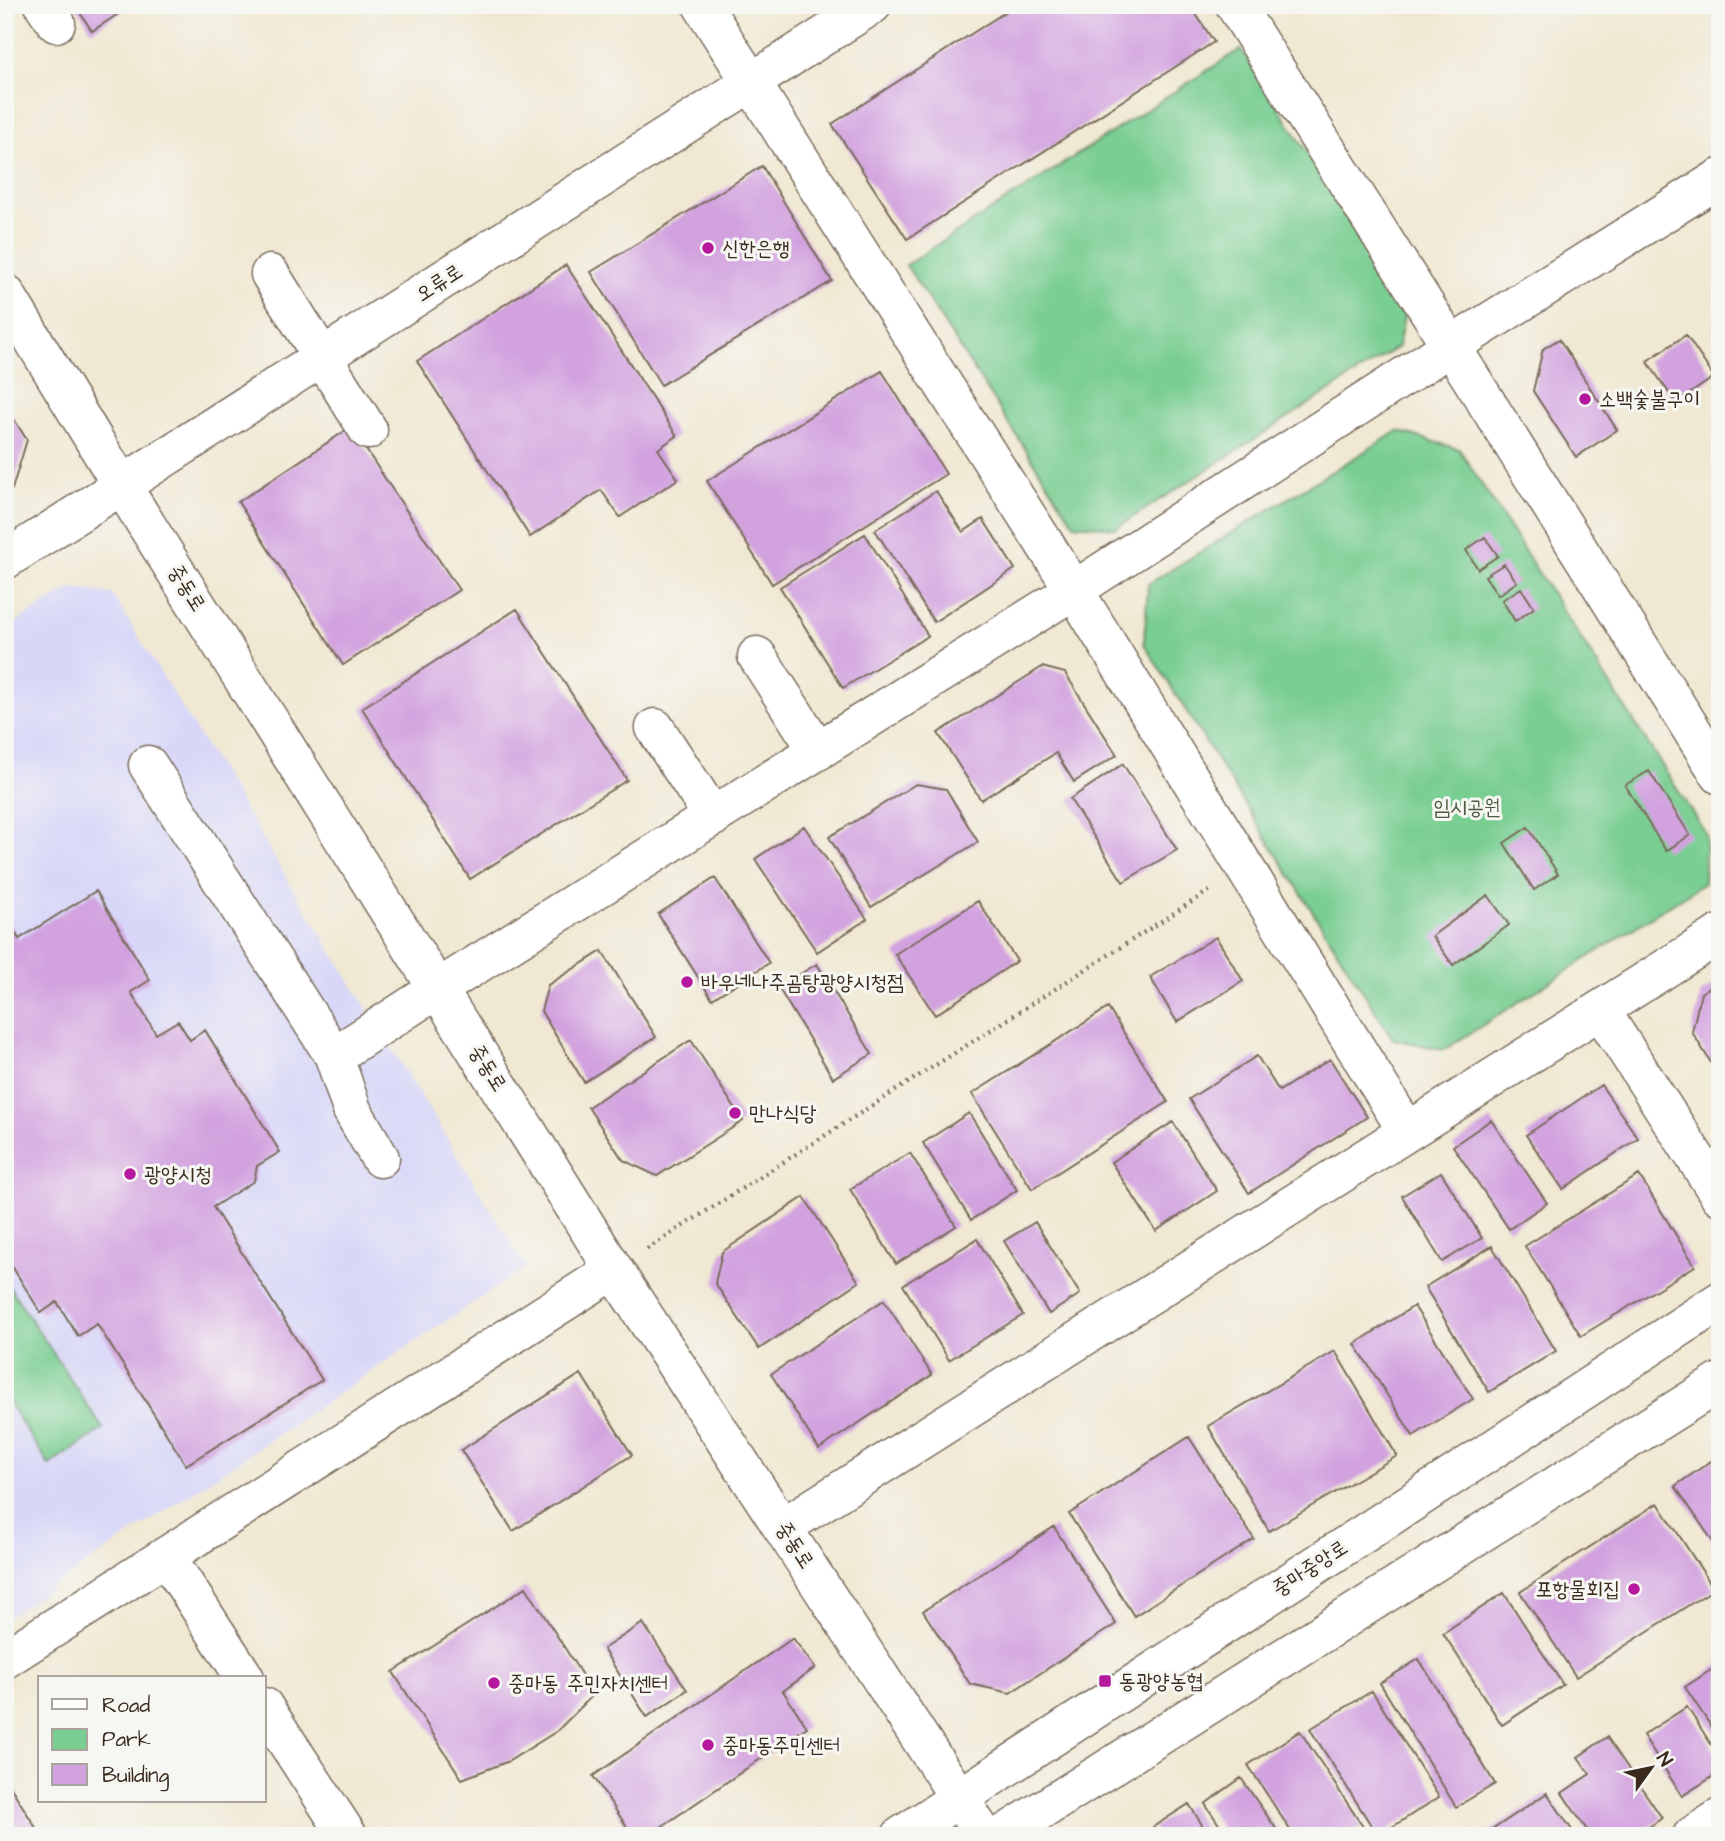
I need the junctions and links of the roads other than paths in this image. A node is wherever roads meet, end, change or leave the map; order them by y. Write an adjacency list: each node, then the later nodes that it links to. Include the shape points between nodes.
1 (702, 5): 4 (street)
2 (872, 5): 4 (street, 오류로)
3 (1235, 5): 8 (street)
4 (752, 82): 9 (street, 오류로); 13 (street)
5 (1720, 178): 8 (street)
6 (270, 274): 9 (street)
7 (5, 293): 11 (street, 중동로)
8 (1451, 346): 13 (street); 18 (street)
9 (321, 358): 10 (street); 11 (street, 오류로)
10 (368, 429)
11 (122, 486): 12 (street, 오류로); 21 (street, 중동로)
12 (5, 560)
13 (1074, 590): 16 (street); 24 (street)
14 (757, 656): 16 (street)
15 (655, 728): 19 (street)
16 (818, 751): 19 (street)
17 (148, 765): 23 (street)
18 (1720, 775)
19 (713, 817): 21 (street)
20 (1720, 934): 22 (street)
21 (439, 988): 23 (street); 27 (street, 중동로)
22 (1601, 1011): 24 (street); 26 (street)
23 (334, 1056): 25 (street, via 352,1110)
24 (1407, 1131): 30 (street)
25 (380, 1158)
26 (1720, 1196)
27 (614, 1270): 30 (street, 중동로); 31 (street)
28 (1720, 1301): 35 (street, 중마중앙로)
29 (1720, 1382): 40 (street)
30 (783, 1527): 35 (street, 중동로)
31 (166, 1556): 32 (street); 33 (street)
32 (5, 1658)
33 (244, 1676)
34 (266, 1710): 37 (street)
35 (959, 1798): 38 (street, 중마중앙로); 39 (street, 중동로)
36 (1720, 1818): 41 (street)
37 (348, 1836)
38 (901, 1836)
39 (984, 1836)
40 (1000, 1836)
41 (1692, 1836)

